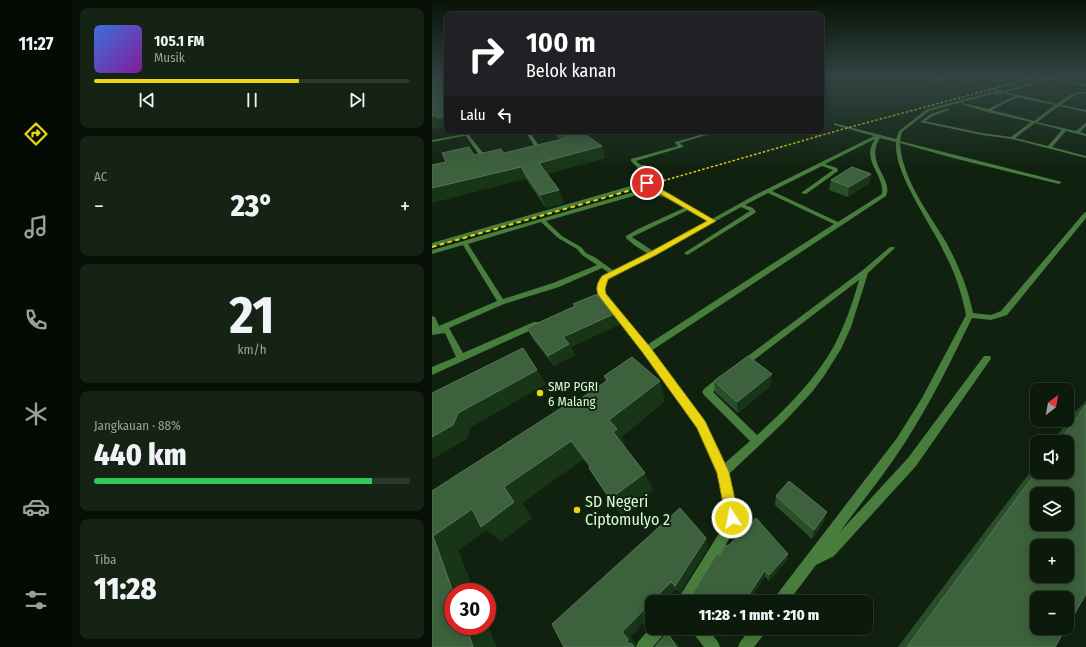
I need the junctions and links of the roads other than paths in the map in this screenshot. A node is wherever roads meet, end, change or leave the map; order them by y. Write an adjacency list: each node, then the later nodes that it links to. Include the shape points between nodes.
1 (935, 108): 23 (street, via 928,110 900,132)
2 (951, 108): 22 (street, via 932,115 922,122)
3 (978, 108): 7 (street)
4 (993, 108): 7 (street)
5 (1051, 108): 9 (street)
6 (1072, 108): 8 (street)
7 (988, 111): 9 (street)
8 (1086, 111)
9 (1032, 122): 12 (street); 22 (street)
10 (836, 124): 21 (street)
11 (1086, 124): 13 (street)
12 (1065, 130): 13 (street); 25 (street)
13 (1077, 133): 19 (street)
14 (472, 134): 18 (street)
15 (529, 134): 26 (street)
16 (708, 134): 31 (street, via 677,143 681,146 633,160 659,180)
17 (815, 134): 20 (street)
18 (467, 135): 24 (street); 28 (street)
19 (1086, 135)
20 (819, 136)
21 (878, 136): 23 (street); 29 (street); 40 (street, via 872,147 873,161 885,192)
22 (1012, 138): 25 (street)
23 (897, 140): 30 (street); 51 (street, via 897,151 902,167 910,186 950,254)
24 (432, 141)
25 (1048, 148): 27 (street)
26 (539, 149)
27 (1086, 157)
28 (485, 159)
29 (822, 164): 32 (street); 33 (street, via 835,169 835,173)
30 (1059, 182)
31 (647, 183): 34 (street); 42 (street)
32 (768, 191): 35 (street); 40 (street)
33 (804, 193)
34 (664, 195): 36 (street); 38 (street, via 644,191)
35 (740, 205): 39 (street); 45 (street, via 753,212)
36 (690, 207): 39 (street); 46 (street, via 628,237 636,245)
37 (1086, 214): 51 (street, via 1004,313 983,319)
38 (542, 220): 41 (street); 47 (street, via 560,237)
39 (712, 221): 46 (street)
40 (838, 224): 55 (street)
41 (464, 242): 44 (street); 50 (street)
42 (432, 245)
43 (892, 248): 48 (street)
44 (432, 252)
45 (687, 252)
46 (653, 254): 49 (street)
47 (603, 265): 49 (street); 50 (street, via 556,285)
48 (865, 272): 59 (street, via 852,317 832,358 792,407); 59 (street, via 707,392)
49 (614, 274): 55 (street, via 602,282 599,296)
50 (501, 302): 54 (street)
51 (970, 315): 61 (street, via 918,413 892,454)
52 (432, 319): 54 (street)
53 (546, 320): 56 (street)
54 (434, 331): 56 (street, via 447,330)
55 (646, 350): 60 (street, via 701,424)
56 (461, 358): 58 (street)
57 (987, 358): 61 (street, via 912,462 830,552)
58 (432, 371)
59 (758, 441): 60 (street)
60 (723, 472): 62 (street, via 732,518 728,530)
61 (812, 561): 63 (street)
62 (687, 595)
63 (785, 595)
64 (654, 635): 67 (street)
65 (704, 635): 68 (street)
66 (754, 635): 69 (street)
67 (643, 647)
68 (713, 647)
69 (745, 647)

